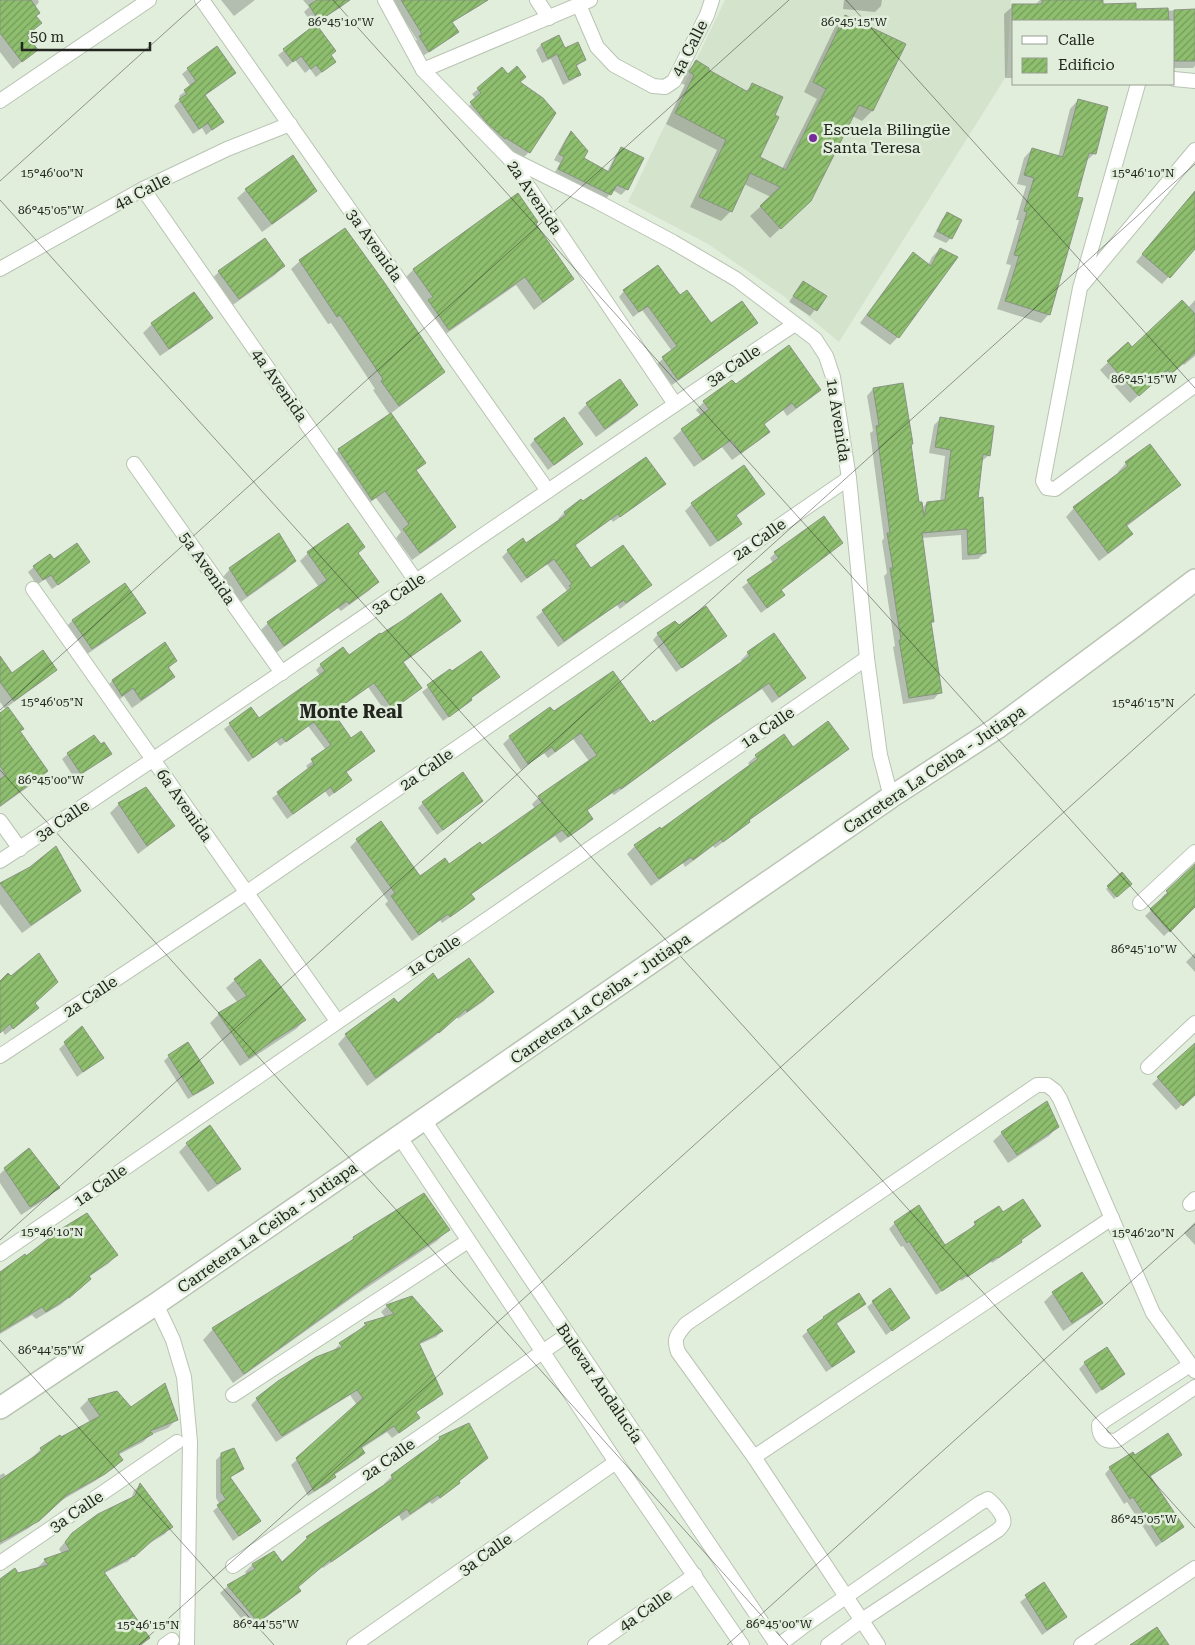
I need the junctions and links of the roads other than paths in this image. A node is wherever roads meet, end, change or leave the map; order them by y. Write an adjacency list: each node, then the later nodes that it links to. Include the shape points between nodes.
1 (149, 0): 12 (street)
2 (202, 0): 13 (street, 3a Avenida)
3 (385, 0): 8 (street, 2a Avenida)
4 (537, 0): 7 (street)
5 (712, 0): 6 (street, 4a Calle, via 674,81 665,87 652,86 614,65 597,47)
6 (584, 2): 7 (street, 4a Calle)
7 (549, 18): 8 (street, 4a Calle)
8 (423, 70): 15 (street, 2a Avenida)
9 (1175, 79): 10 (street)
10 (1195, 81)
11 (1138, 85): 18 (street)
12 (0, 101)
13 (290, 124): 16 (street, 4a Calle, via 227,149); 24 (street, 3a Avenida)
14 (1195, 150): 18 (street)
15 (509, 158): 19 (street, 1a Avenida, via 673,242 736,279); 21 (street, 2a Avenida)
16 (143, 190): 17 (street, 4a Calle); 26 (street, 4a Avenida)
17 (0, 269)
18 (1080, 288): 20 (street, via 1043,481 1047,488 1055,489)
19 (795, 324): 21 (street, 3a Calle); 23 (street, 1a Avenida, via 815,338 826,356 833,377)
20 (1195, 385)
21 (674, 404): 24 (street, 3a Calle)
22 (134, 464): 29 (street, 5a Avenida)
23 (848, 478): 28 (street, 1a Avenida); 36 (street, 2a Calle)
24 (548, 491): 26 (street, 3a Calle)
25 (1195, 580): 31 (main road, Carretera La Ceiba - Jutiapa, via 997,728)
26 (416, 581): 29 (street, 3a Calle)
27 (33, 589): 30 (street, 6a Avenida)
28 (867, 658): 31 (street, 1a Avenida, via 880,755); 38 (street, 1a Calle)
29 (282, 673): 30 (street, 3a Calle)
30 (152, 759): 33 (street, 3a Calle); 36 (street, 6a Avenida)
31 (891, 798): 42 (main road, Carretera La Ceiba - Jutiapa)
32 (0, 821): 33 (street)
33 (20, 849): 35 (street, 3a Calle)
34 (1195, 852): 37 (street)
35 (0, 861)
36 (246, 893): 38 (street, 6a Avenida); 40 (street, 2a Calle)
37 (1140, 903)
38 (337, 1021): 46 (street, 1a Calle)
39 (1195, 1024): 41 (street)
40 (0, 1056)
41 (1148, 1066)
42 (424, 1120): 43 (main road, Carretera La Ceiba - Jutiapa); 48 (street, Bulevar Andalucía)
43 (399, 1136): 45 (street, Bulevar Andalucía); 47 (main road, Carretera La Ceiba - Jutiapa)
44 (1112, 1218): 50 (street, via 1153,1313); 55 (street); 55 (street, via 1060,1099 1047,1085 1037,1085 686,1324 678,1334 675,1343 678,1352)
45 (468, 1240): 49 (street, Bulevar Andalucía); 52 (street)
46 (0, 1254)
47 (156, 1304): 53 (main road, Carretera La Ceiba - Jutiapa); 63 (street, via 173,1340 185,1386 190,1442)
48 (567, 1335): 49 (street, 2a Calle); 67 (street, Bulevar Andalucía)
49 (542, 1351): 56 (street, Bulevar Andalucía); 58 (street, 2a Calle)
50 (1193, 1368): 51 (street, via 1105,1420 1099,1433 1110,1442 1117,1440)
51 (1195, 1387)
52 (233, 1395)
53 (0, 1408)
54 (177, 1442): 57 (street, 3a Calle)
55 (754, 1457): 61 (street)
56 (616, 1462): 60 (street, Bulevar Andalucía); 64 (street, 3a Calle)
57 (0, 1563)
58 (233, 1566)
59 (1195, 1568): 70 (street)
60 (695, 1575): 65 (street, 4a Calle); 66 (street, Bulevar Andalucía)
61 (846, 1597): 62 (street); 62 (street, via 980,1503 988,1499 994,1503 1003,1519 998,1530); 67 (street)
62 (862, 1620): 68 (street); 69 (street)
63 (187, 1645)
64 (354, 1645)
65 (595, 1645)
66 (742, 1645)
67 (778, 1645)
68 (828, 1645)
69 (878, 1645)
70 (1081, 1645)

